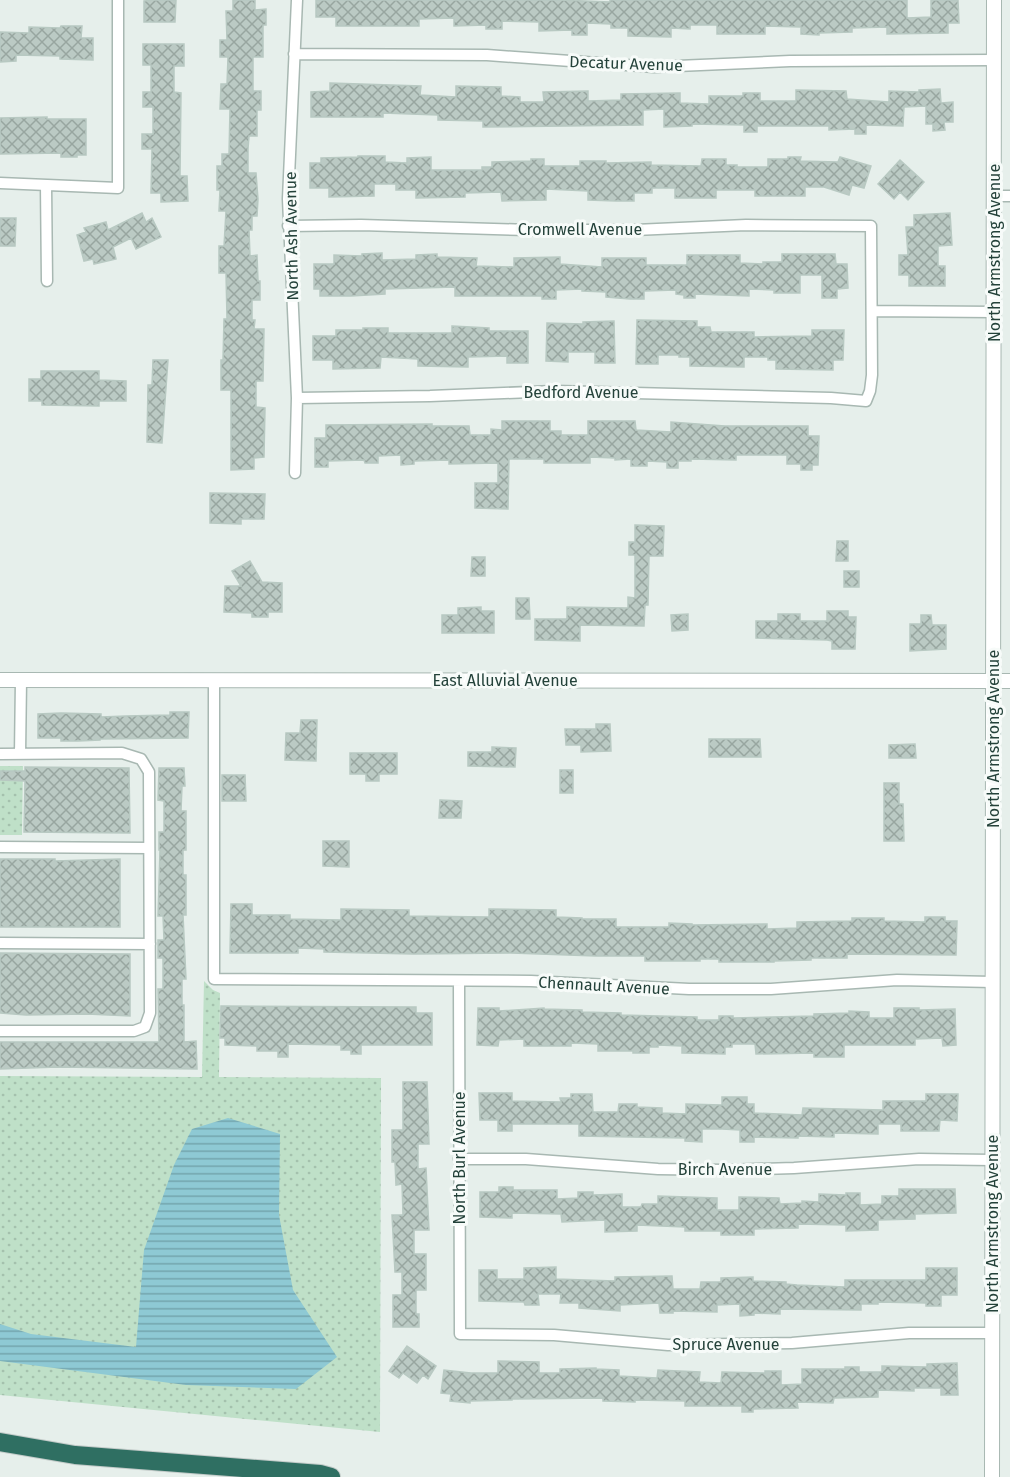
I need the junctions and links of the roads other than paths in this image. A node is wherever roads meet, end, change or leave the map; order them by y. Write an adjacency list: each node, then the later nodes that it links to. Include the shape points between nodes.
1 (118, 0): 7 (street, via 118,188)
2 (297, 0): 4 (street, North Ash Avenue)
3 (994, 0): 5 (street, North Armstrong Avenue)
4 (294, 54): 5 (street, Decatur Avenue, via 487,55 654,67 790,61); 10 (street, North Ash Avenue)
5 (994, 60): 8 (street, North Armstrong Avenue)
6 (0, 183): 7 (street)
7 (46, 185): 11 (street)
8 (994, 196): 9 (street); 13 (street, North Armstrong Avenue)
9 (1010, 196)
10 (288, 226): 12 (street, Cromwell Avenue, via 529,230 871,226); 14 (street, North Ash Avenue)
11 (47, 281)
12 (872, 311): 13 (street); 14 (street, Bedford Avenue, via 872,375 866,401 591,392)
13 (994, 312): 19 (street, North Armstrong Avenue)
14 (297, 398): 15 (street, North Ash Avenue)
15 (295, 472)
16 (0, 680): 17 (street, East Alluvial Avenue)
17 (21, 680): 18 (street, East Alluvial Avenue); 22 (street)
18 (214, 680): 19 (street, East Alluvial Avenue); 27 (street, Chennault Avenue, via 214,979)
19 (993, 681): 20 (street, East Alluvial Avenue); 28 (street, North Armstrong Avenue)
20 (1010, 681)
21 (0, 754): 22 (street)
22 (20, 754): 24 (street, via 122,753 141,759 149,772)
23 (0, 847): 24 (street)
24 (149, 848): 26 (street)
25 (0, 943): 26 (street)
26 (150, 944): 29 (street, via 150,1012 145,1027 134,1031)
27 (459, 981): 28 (street, Chennault Avenue, via 558,981 688,989 782,988 897,980); 30 (street, North Burl Avenue)
28 (993, 982): 31 (street, North Armstrong Avenue)
29 (0, 1031)
30 (459, 1159): 31 (street, Birch Avenue, via 724,1170 900,1160); 33 (street, North Burl Avenue)
31 (992, 1160): 32 (street, North Armstrong Avenue)
32 (992, 1333): 33 (street, Spruce Avenue, via 679,1344 554,1335); 36 (street, North Armstrong Avenue)
33 (460, 1334)
34 (0, 1442): 35 (highway, via 75,1455)
35 (331, 1477)
36 (992, 1477)

